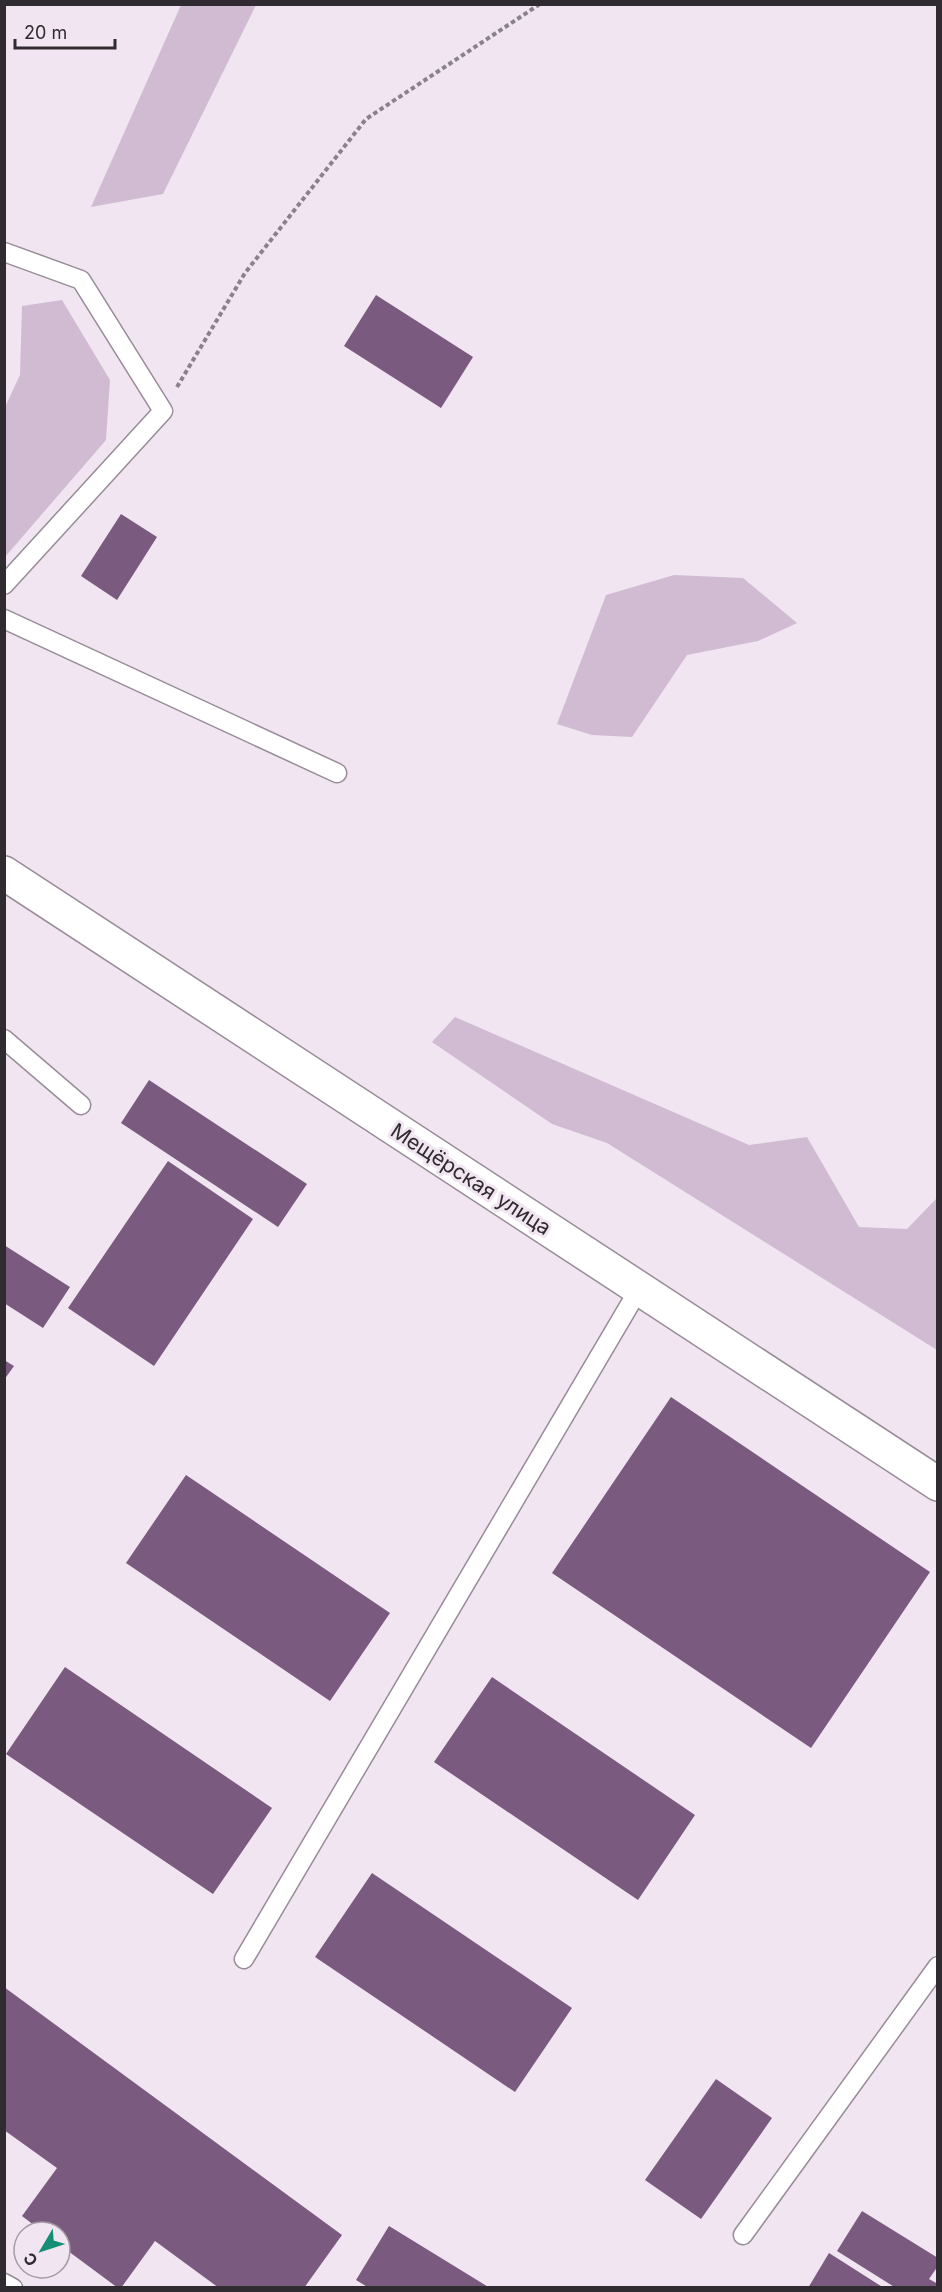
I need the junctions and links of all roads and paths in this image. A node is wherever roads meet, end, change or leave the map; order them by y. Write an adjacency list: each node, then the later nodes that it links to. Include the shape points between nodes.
1 (540, 4): 3 (path, via 366,119 245,273)
2 (4, 252): 3 (lane, via 81,280)
3 (163, 411): 4 (lane)
4 (4, 585)
5 (4, 619): 6 (lane)
6 (337, 773)
7 (4, 873): 10 (street, Мещёрская улица)
8 (4, 1040): 9 (lane)
9 (81, 1105)
10 (639, 1289): 11 (street, Мещёрская улица); 12 (lane)
11 (938, 1484)
12 (244, 1959)
13 (938, 1966): 14 (lane)
14 (743, 2235)
15 (4, 2283): 16 (lane)
16 (13, 2288)

